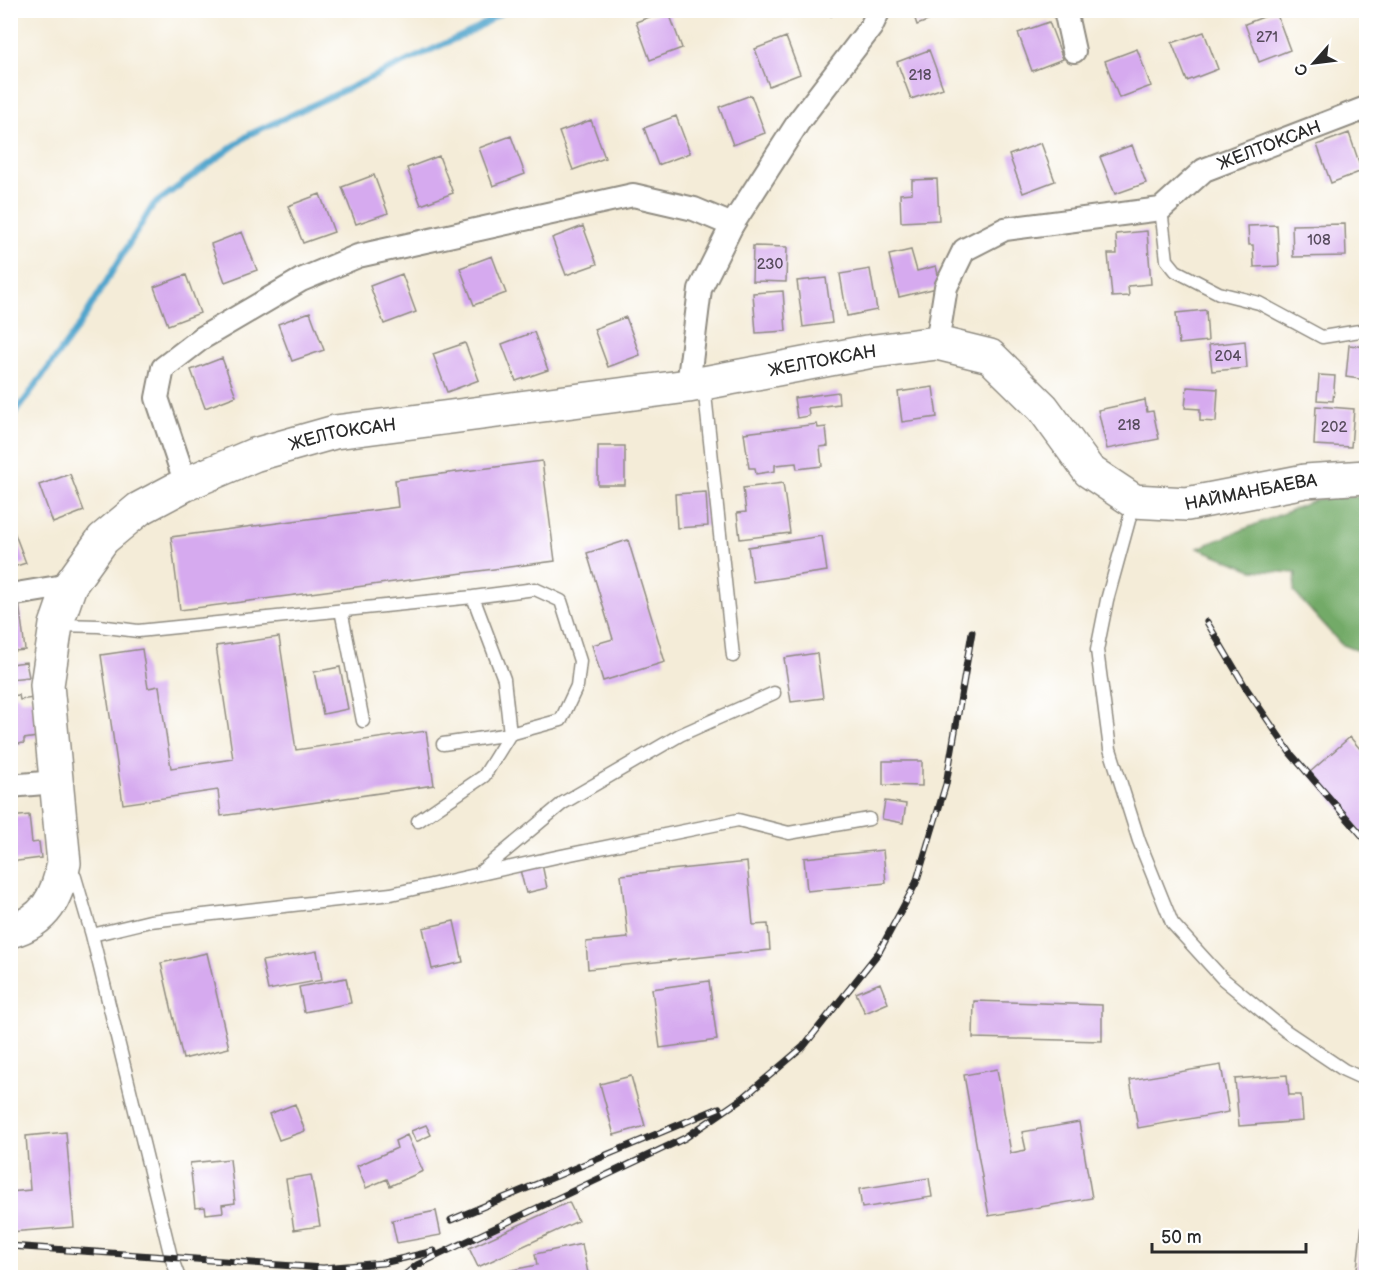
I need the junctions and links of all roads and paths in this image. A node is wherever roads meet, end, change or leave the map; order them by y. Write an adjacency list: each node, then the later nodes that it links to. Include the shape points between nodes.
1 (879, 10): 6 (street)
2 (1065, 10): 3 (street)
3 (1074, 51)
4 (1366, 108): 5 (street, ЖЕЛТОКСАН, via 1204,170)
5 (1161, 208): 7 (lane, via 1167,260 1176,271 1219,293 1259,303 1322,337); 8 (street, via 1005,229 964,250 946,287)
6 (732, 225): 9 (street, via 700,290); 11 (street, via 694,209 633,195 358,256 301,280 202,338 163,368 157,398)
7 (1366, 330)
8 (937, 343): 9 (main road, ЖЕЛТОКСАН, via 867,352); 12 (main road, ЖЕЛТОКСАН, via 990,356 1043,408 1089,471)
9 (696, 385): 11 (main road, ЖЕЛТОКСАН, via 335,432 254,455); 18 (lane)
10 (1366, 477): 12 (main road, НАЙМАНБАЕВА, via 1305,481 1187,504)
11 (186, 484): 13 (main road, ЖЕЛТОКСАН, via 139,509 103,539)
12 (1134, 501): 31 (lane, via 1097,650 1110,749 1139,841 1172,923 1223,979 1286,1031)
13 (70, 585): 14 (street); 17 (main road, ЖЕЛТОКСАН)
14 (10, 596)
15 (473, 597): 16 (lane); 21 (lane, via 504,679); 21 (lane, via 535,589 561,601 580,662 577,686 561,720)
16 (341, 610): 17 (lane, via 138,631); 20 (lane)
17 (56, 625): 23 (main road, ЖЕЛТОКСАН, via 47,685)
18 (733, 656)
19 (774, 693): 28 (lane, via 680,735 563,803)
20 (363, 721)
21 (510, 734): 22 (lane); 26 (lane, via 484,776)
22 (442, 744)
23 (55, 782): 24 (street); 27 (main road, ЖЕЛТОКСАН)
24 (10, 786)
25 (869, 819): 28 (lane, via 789,833 738,820)
26 (418, 821)
27 (63, 863): 29 (main road, ЖЕЛТОКСАН, via 59,888 49,906 33,921); 30 (lane, via 75,877)
28 (475, 875): 30 (lane, via 391,894 150,921)
29 (10, 931)
30 (92, 935): 32 (lane)
31 (1366, 1080)
32 (179, 1278)

